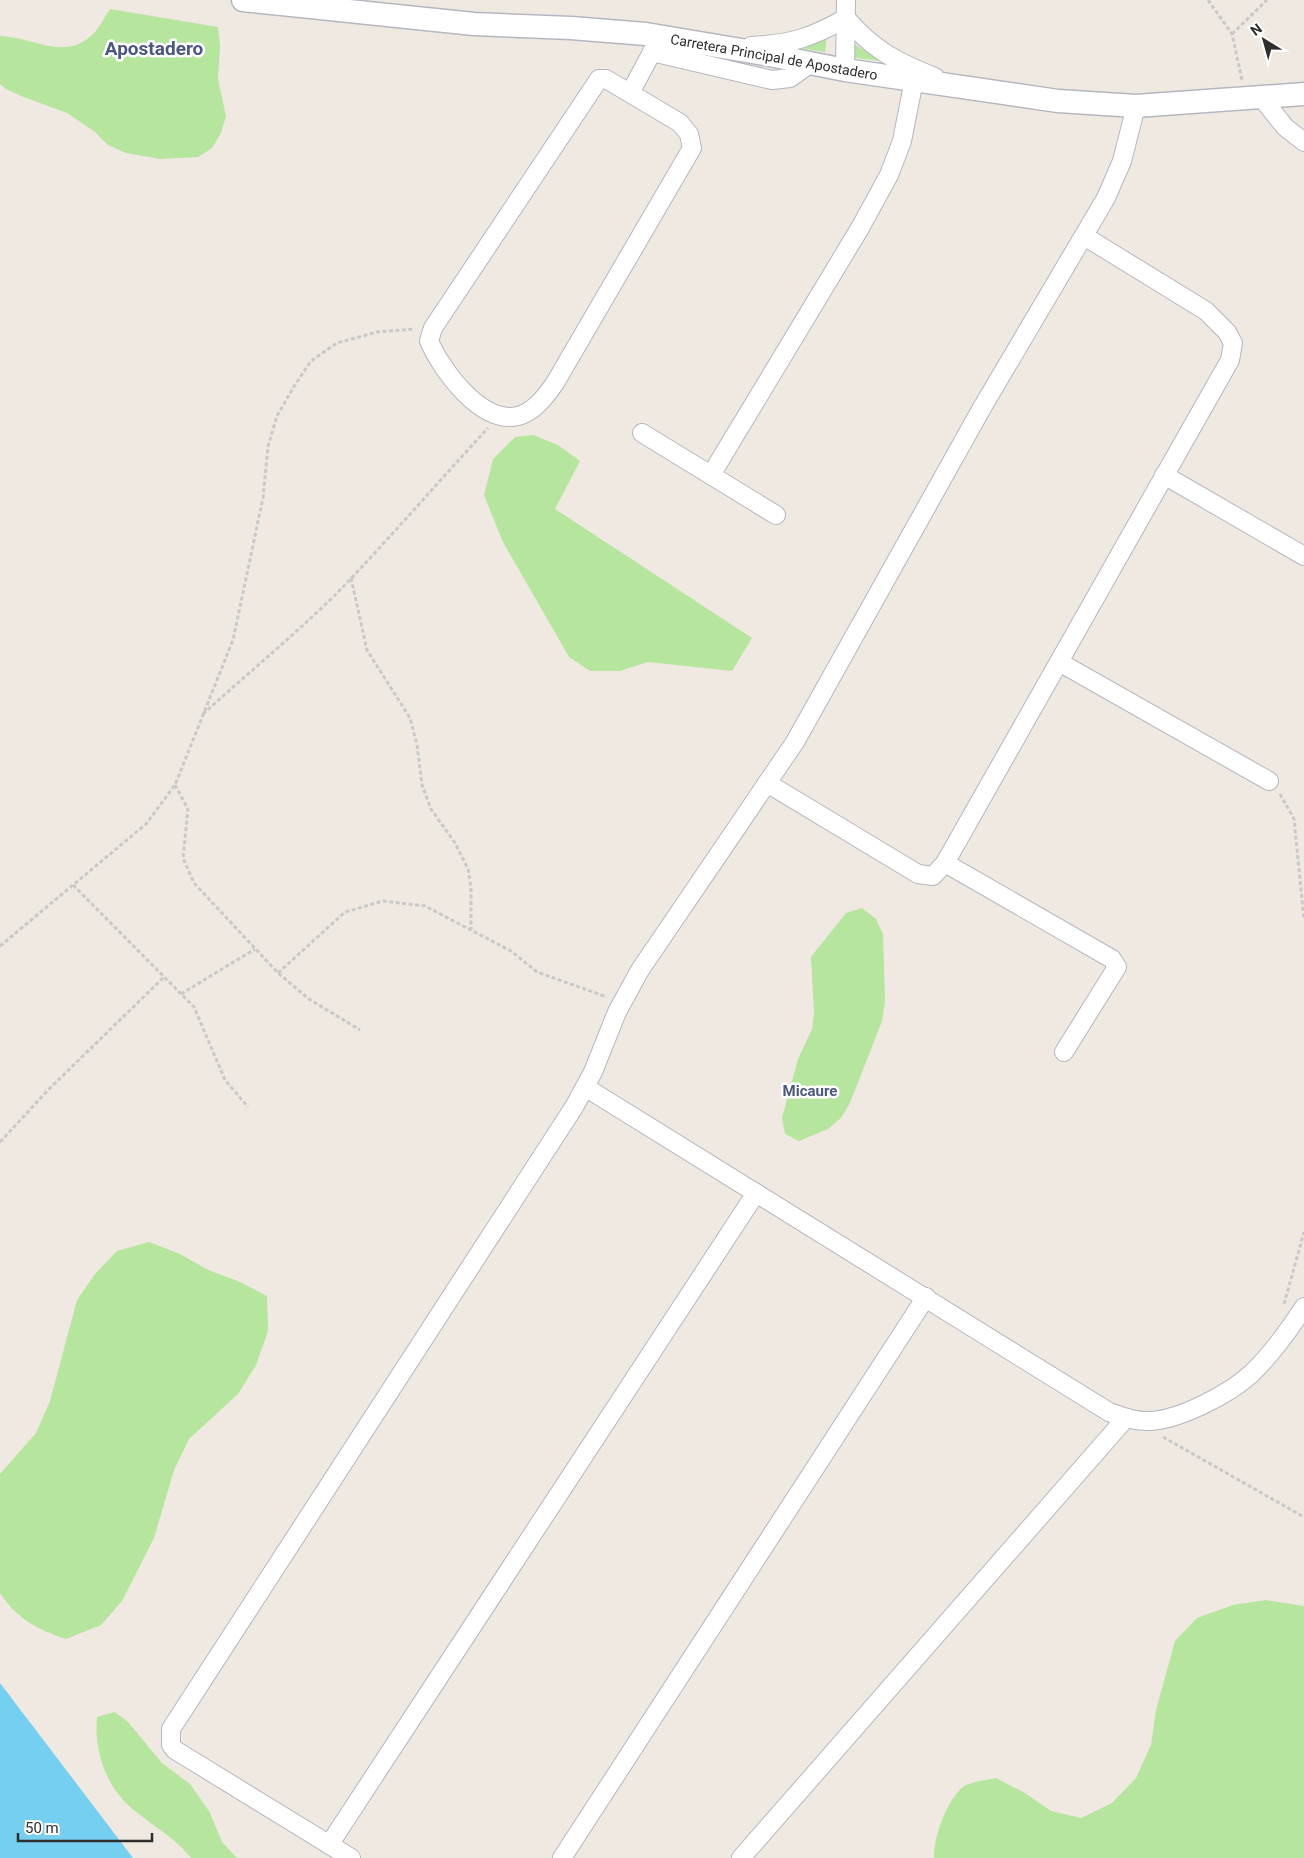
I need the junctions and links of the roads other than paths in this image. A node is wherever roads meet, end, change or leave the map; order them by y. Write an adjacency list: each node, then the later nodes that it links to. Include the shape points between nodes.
1 (243, 0): 4 (street, Carretera Principal de Apostadero, via 474,24 571,28)
2 (846, 0): 3 (street)
3 (846, 18): 5 (street, via 796,42); 7 (street); 9 (street, via 859,34 895,61)
4 (656, 44): 5 (street, Carretera Principal de Apostadero); 6 (street, via 772,80 790,78); 10 (street)
5 (730, 48): 6 (street, Carretera Principal de Apostadero)
6 (811, 63): 7 (street, Carretera Principal de Apostadero)
7 (845, 70): 8 (street, Carretera Principal de Apostadero)
8 (914, 80): 9 (street, Carretera Principal de Apostadero); 17 (street, via 902,141 889,174 860,228)
9 (959, 87): 13 (street, Carretera Principal de Apostadero, via 1058,101)
10 (630, 93): 10 (street, via 680,123 692,148 689,156 544,399 517,416 500,415 476,404 437,360 429,341 433,328 594,84 606,79)
11 (1304, 94): 12 (street, Carretera Principal de Apostadero)
12 (1253, 98): 13 (street, Carretera Principal de Apostadero); 14 (street)
13 (1136, 106): 15 (street, via 1122,161)
14 (1304, 142)
15 (1084, 236): 18 (street, via 1206,312 1227,332 1233,343 1230,360); 23 (street, via 983,406 795,742)
16 (642, 433): 17 (street)
17 (711, 475): 19 (street)
18 (1164, 475): 20 (street); 21 (street)
19 (776, 515)
20 (1304, 556)
21 (1059, 662): 22 (street); 24 (street)
22 (1269, 781)
23 (767, 783): 24 (street, via 918,874 933,876); 26 (street, via 640,970)
24 (945, 863): 25 (street, via 1116,963 1117,967)
25 (1064, 1052)
26 (585, 1087): 27 (street); 31 (street, via 170,1729 171,1745 175,1750)
27 (756, 1193): 28 (street); 31 (street)
28 (926, 1297): 30 (street, via 1110,1412); 33 (street)
29 (1304, 1307): 30 (street, via 1250,1374 1211,1400 1176,1416 1151,1421)
30 (1126, 1418): 34 (street)
31 (329, 1845): 32 (street)
32 (351, 1858)
33 (562, 1858)
34 (741, 1858)

